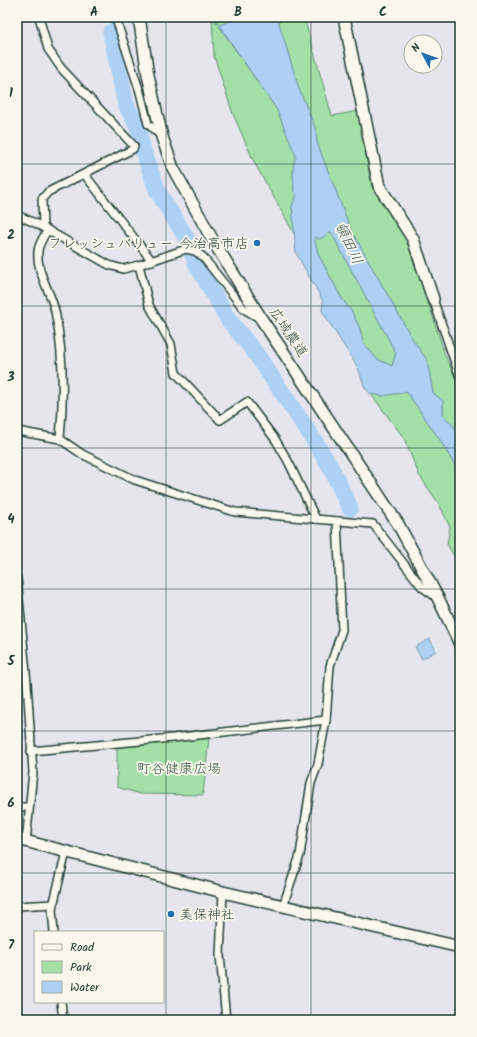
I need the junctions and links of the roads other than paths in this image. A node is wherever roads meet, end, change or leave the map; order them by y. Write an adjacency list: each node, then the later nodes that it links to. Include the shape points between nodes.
1 (40, 17): 6 (street, via 48,49 61,68 134,146 133,149)
2 (110, 17): 5 (street, via 116,19 148,124)
3 (139, 17): 5 (street, 広域農道, via 148,75)
4 (344, 17): 11 (street, via 379,186 413,239)
5 (162, 137): 12 (street, 広域農道, via 173,168 212,240)
6 (85, 175): 8 (street, via 48,192 42,199); 9 (street)
7 (17, 215): 8 (street)
8 (45, 228): 10 (street, via 109,265 123,269); 15 (street, via 38,251 61,339 64,387)
9 (152, 261): 10 (street); 12 (street, via 186,249 195,251 203,257 244,309)
10 (139, 265): 16 (street, via 149,305 171,344 176,373 220,420 246,402 285,455)
11 (433, 299): 13 (street)
12 (262, 320): 19 (street, 広域農道, via 398,524)
13 (460, 377)
14 (17, 431): 15 (street)
15 (60, 438): 16 (street, via 82,454 135,480 235,512)
16 (316, 519): 17 (street)
17 (337, 521): 19 (street, via 373,524 422,587); 22 (street, via 342,630 330,666)
18 (17, 578): 20 (street)
19 (438, 598): 21 (street, 広域農道)
20 (18, 603): 23 (street)
21 (460, 644)
22 (326, 720): 23 (street, via 174,738); 31 (street, via 318,764 311,782 300,856)
23 (31, 751): 25 (street, via 33,772)
24 (17, 807): 25 (street)
25 (29, 807): 26 (street)
26 (21, 841): 27 (street)
27 (66, 852): 28 (street); 29 (street)
28 (223, 892): 31 (street); 36 (street, via 220,955)
29 (54, 904): 30 (street); 32 (street)
30 (17, 906)
31 (283, 906): 33 (street)
32 (54, 931)
33 (460, 947)
34 (61, 1003): 35 (street)
35 (63, 1020)
36 (226, 1020)

